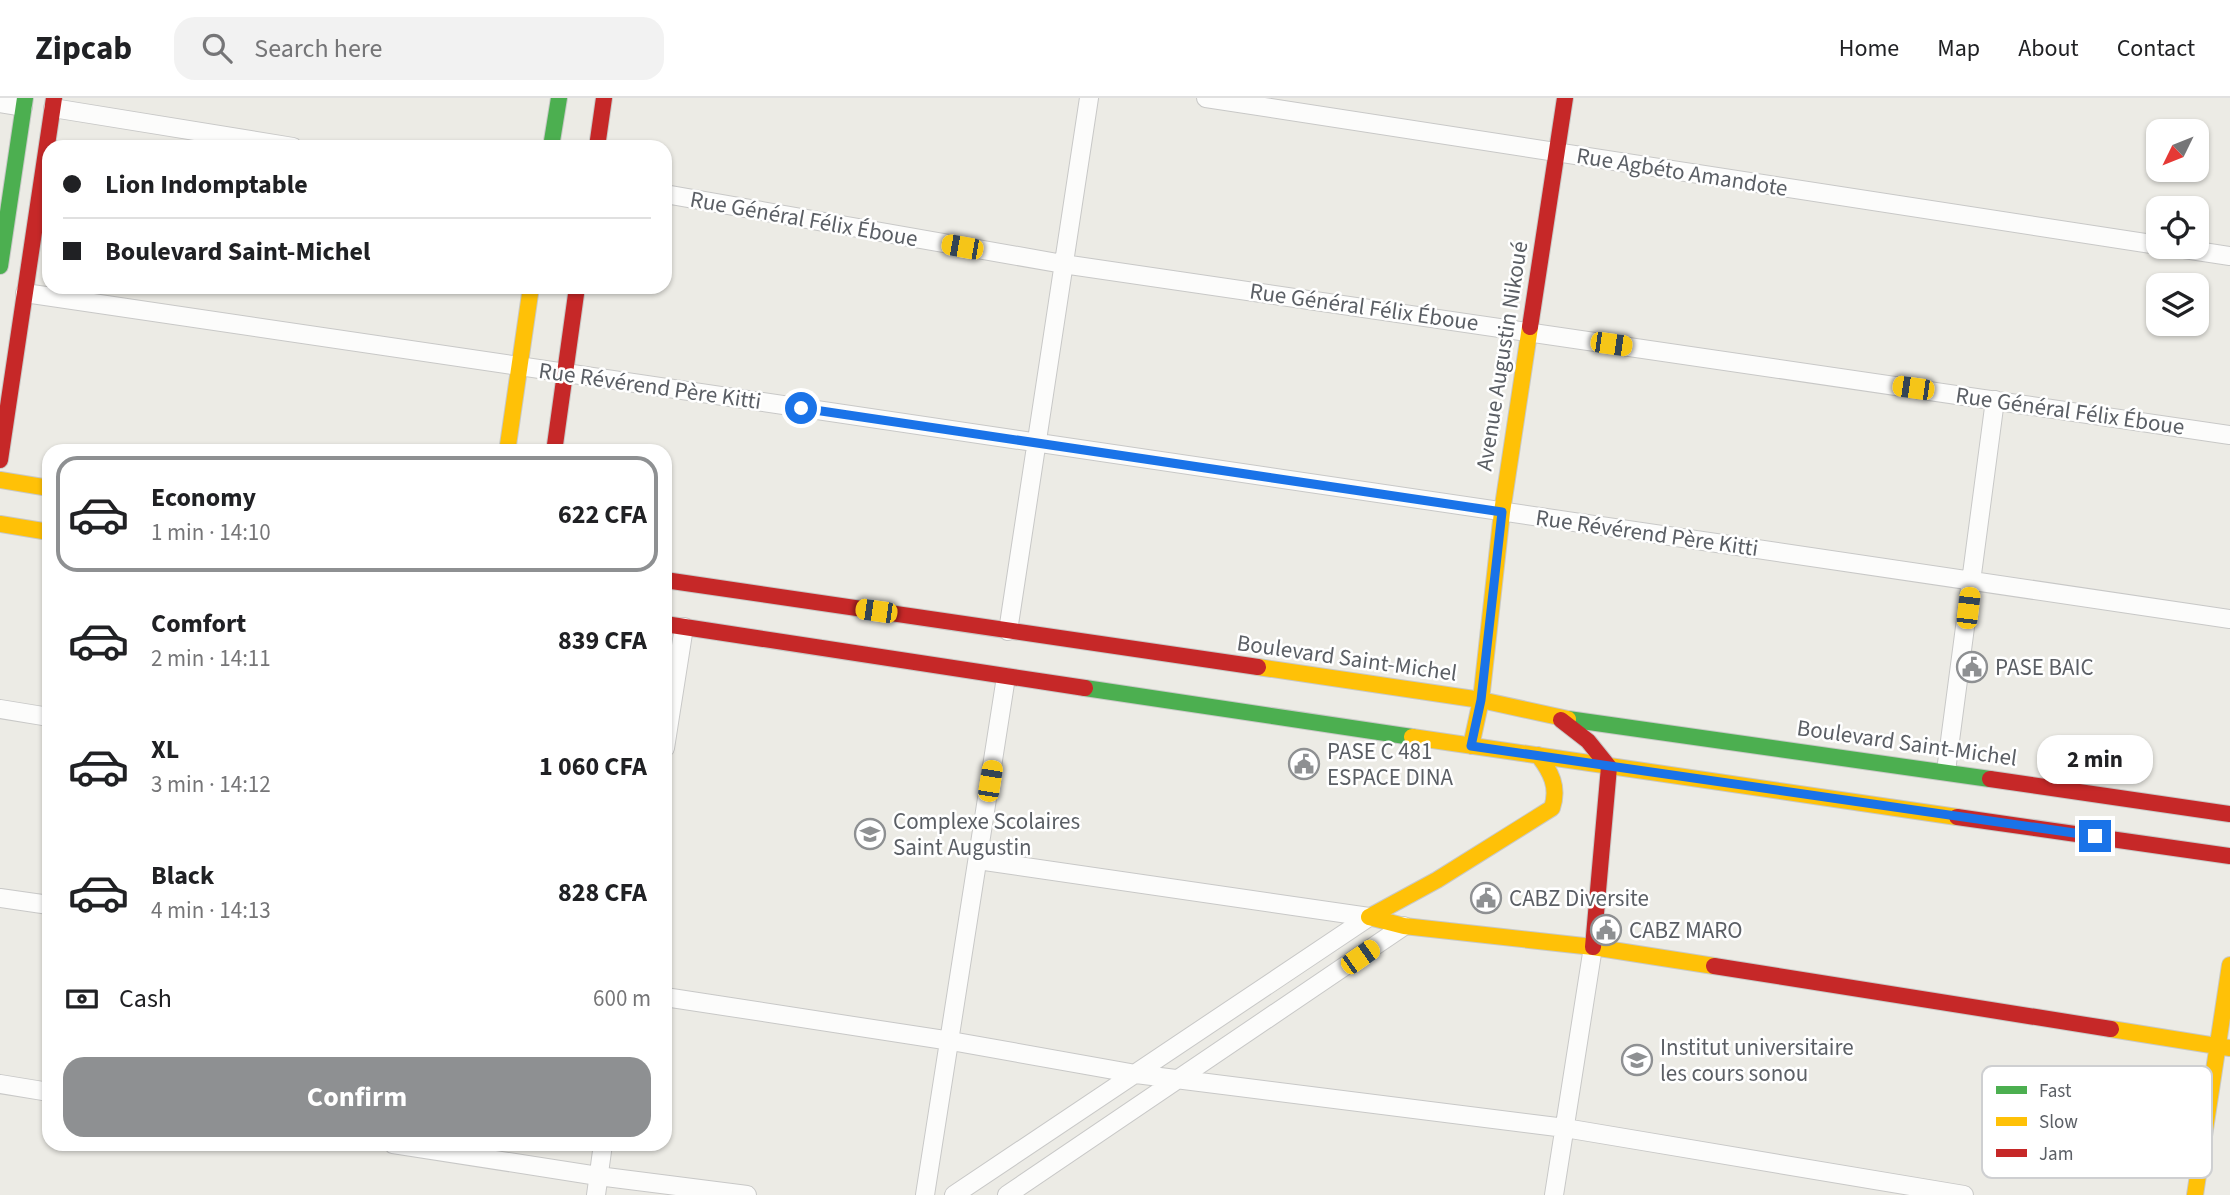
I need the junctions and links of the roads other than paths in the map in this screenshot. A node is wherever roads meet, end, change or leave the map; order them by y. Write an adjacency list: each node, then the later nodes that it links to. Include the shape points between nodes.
1 (559, 98): 11 (main road)
2 (604, 98): 12 (main road)
3 (1088, 98): 19 (street)
4 (1206, 98): 13 (street, Rue Agbéto Amandote)
5 (1564, 98): 13 (main road, Avenue Augustin Nikoué)
6 (0, 103): 7 (street)
7 (24, 103): 20 (main road)
8 (53, 103): 9 (main road); 10 (street)
9 (48, 140)
10 (255, 140)
11 (552, 140)
12 (598, 140)
13 (1556, 152): 16 (street, Rue Agbéto Amandote); 24 (main road, Avenue Augustin Nikoué)
14 (42, 178): 21 (main road)
15 (672, 195): 19 (street, Rue Général Félix Éboue)
16 (2146, 243)
17 (2209, 253): 18 (street)
18 (2230, 256)
19 (1063, 264): 24 (street, Rue Général Félix Éboue); 29 (street)
20 (0, 266)
21 (25, 293): 25 (street, Rue Révérend Père Kitti); 32 (main road)
22 (530, 294): 25 (main road)
23 (576, 294): 26 (main road)
24 (1529, 331): 27 (street, Rue Général Félix Éboue); 35 (main road, Avenue Augustin Nikoué)
25 (520, 367): 26 (street, Rue Révérend Père Kitti); 30 (main road)
26 (565, 373): 29 (street, Rue Révérend Père Kitti); 31 (main road)
27 (1995, 400): 28 (street, Rue Général Félix Éboue); 39 (street)
28 (2230, 435)
29 (1036, 443): 35 (street, Rue Révérend Père Kitti); 43 (street)
30 (509, 444)
31 (555, 444)
32 (0, 460)
33 (0, 480): 34 (main road)
34 (42, 487)
35 (1502, 512): 39 (street, Rue Révérend Père Kitti); 45 (main road, Avenue Augustin Nikoué)
36 (0, 524): 37 (main road)
37 (42, 531)
38 (672, 581): 43 (main road, Boulevard Saint-Michel)
39 (1971, 581): 40 (street, Rue Révérend Père Kitti); 53 (street)
40 (2230, 619)
41 (672, 625): 42 (main road)
42 (684, 627): 44 (main road); 46 (street)
43 (1008, 631): 45 (main road, Boulevard Saint-Michel)
44 (1006, 677): 50 (main road); 56 (street)
45 (1481, 700): 49 (main road, Boulevard Saint-Michel); 50 (main road, Avenue Augustin Nikoué)
46 (672, 703)
47 (0, 709): 48 (street)
48 (42, 717)
49 (1557, 717): 52 (main road, via 1587,738); 53 (main road, Boulevard Saint-Michel)
50 (1471, 746): 51 (main road)
51 (1538, 755): 52 (main road); 57 (main road, via 1553,776 1552,808)
52 (1609, 767): 55 (main road); 62 (main road)
53 (1946, 771): 54 (main road, Boulevard Saint-Michel)
54 (2230, 814)
55 (2230, 856)
56 (978, 860): 60 (street); 65 (street)
57 (1437, 880): 60 (main road); 61 (main road)
58 (0, 898): 59 (street)
59 (42, 904)
60 (1369, 917): 61 (main road); 67 (street)
61 (1404, 926): 62 (main road); 68 (street)
62 (1593, 947): 66 (main road); 72 (street)
63 (2230, 965): 66 (main road)
64 (672, 998): 65 (street)
65 (951, 1041): 67 (street); 78 (street)
66 (2224, 1048): 71 (main road)
67 (1136, 1073): 68 (street); 79 (street)
68 (1181, 1079): 72 (street); 80 (street)
69 (0, 1084): 70 (street)
70 (42, 1091)
71 (2212, 1109)
72 (1565, 1128): 81 (street); 82 (street)
73 (438, 1151): 75 (street)
74 (602, 1151): 75 (street)
75 (598, 1176): 76 (street); 77 (street)
76 (596, 1195)
77 (747, 1195)
78 (925, 1195)
79 (954, 1195)
80 (1007, 1195)
81 (1554, 1195)
82 (1964, 1195)

